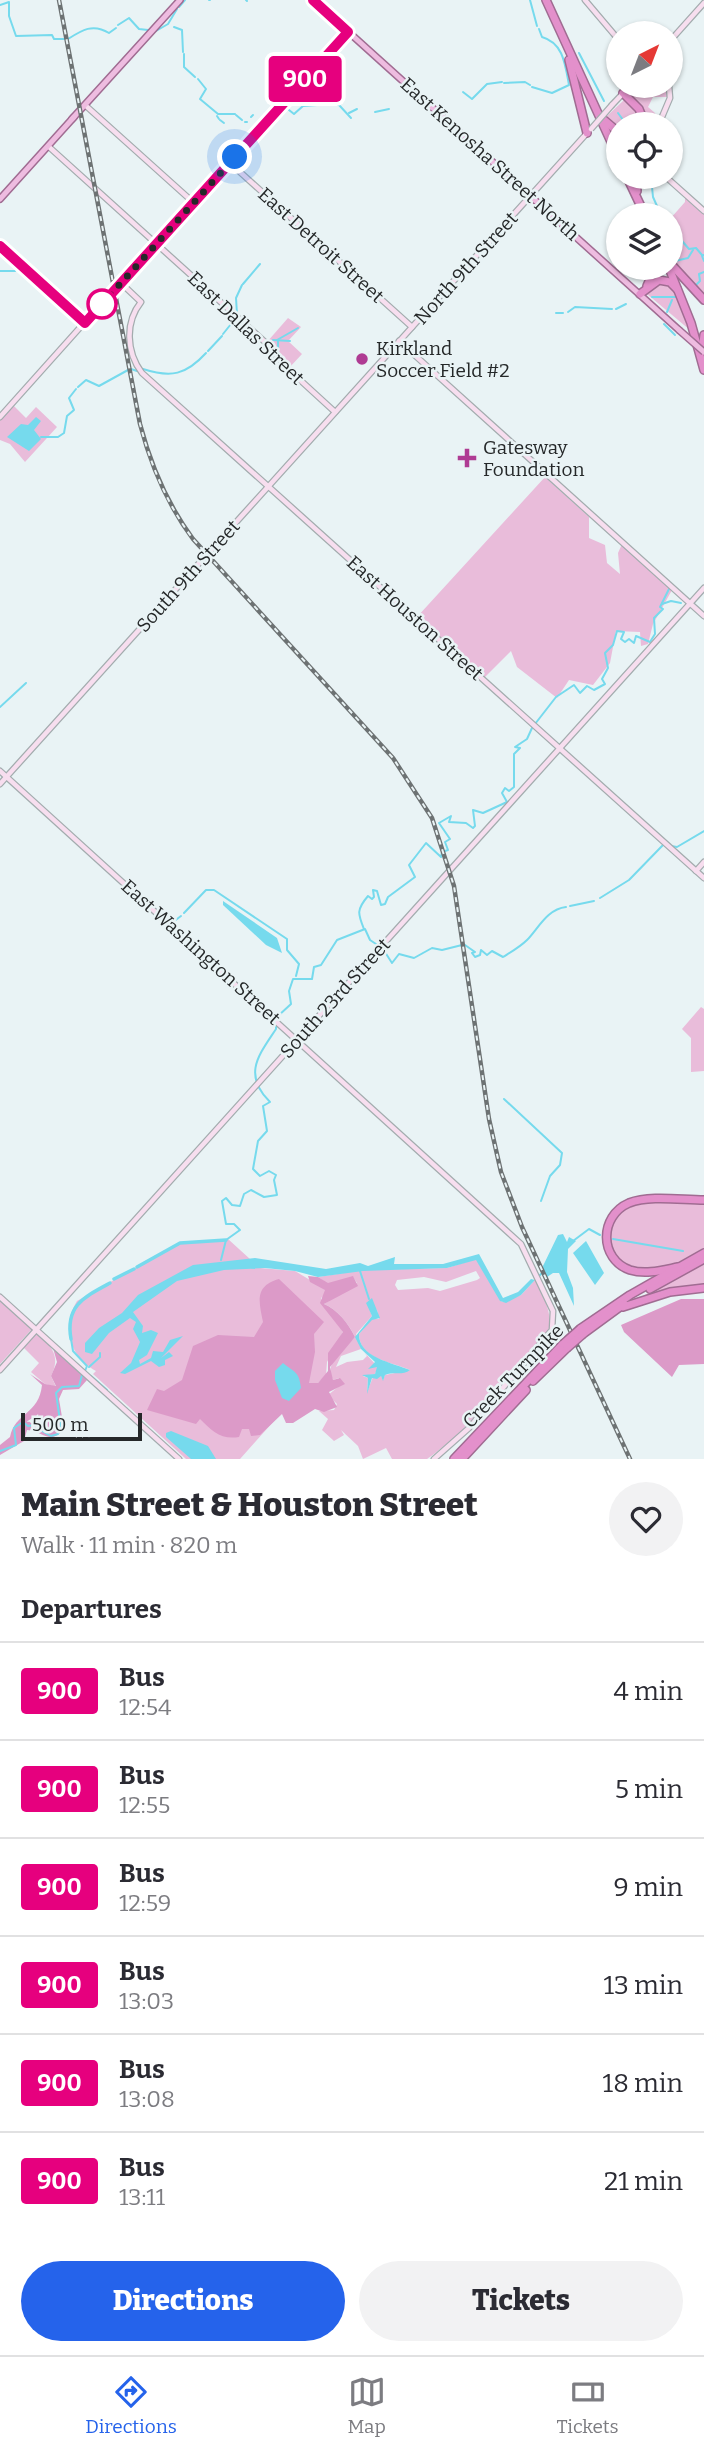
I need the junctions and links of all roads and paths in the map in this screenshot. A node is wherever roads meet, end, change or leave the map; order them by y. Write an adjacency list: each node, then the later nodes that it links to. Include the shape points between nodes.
1 (180, 0): 13 (main road)
2 (313, 0): 8 (main road)
3 (547, 0): 9 (highway); 16 (highway)
4 (585, 0): 6 (street)
5 (704, 3): 7 (street)
6 (606, 25)
7 (683, 26)
8 (348, 32): 21 (street); 23 (main road, East Kenosha Street North)
9 (562, 36): 18 (highway); 19 (highway)
10 (618, 98): 18 (street, North 9th Street, bridge)
11 (626, 98): 14 (highway)
12 (627, 98): 15 (highway)
13 (85, 105): 20 (main road); 25 (street)
14 (637, 112)
15 (640, 112)
16 (604, 120): 17 (highway)
17 (606, 124)
18 (589, 131): 23 (street, North 9th Street)
19 (606, 131)
20 (48, 146): 24 (main road); 27 (street, East Dallas Street)
21 (230, 163): 25 (street); 38 (street, East Detroit Street)
22 (679, 189): 26 (street)
23 (531, 195): 35 (main road, East Kenosha Street North); 38 (street, North 9th Street)
24 (0, 199)
25 (194, 203): 27 (street)
26 (704, 211)
27 (156, 244): 33 (street); 44 (street, East Dallas Street)
28 (0, 246): 37 (street)
29 (683, 278): 36 (highway)
30 (648, 280): 35 (highway)
31 (676, 280): 34 (highway)
32 (677, 280): 41 (highway)
33 (121, 284): 37 (street); 46 (street, East Houston Street, via 139,304 129,324 133,353 144,375)
34 (680, 292): 35 (highway, via 661,280); 43 (highway)
35 (640, 294): 41 (main road, East Kenosha Street North, bridge)
36 (704, 300)
37 (85, 323): 45 (street)
38 (412, 327): 40 (street, North 9th Street)
39 (704, 335): 41 (highway)
40 (400, 341): 42 (street, North 9th Street); 48 (street)
41 (704, 353)
42 (375, 368): 44 (street, South 9th Street)
43 (704, 370)
44 (335, 412): 46 (street, South 9th Street)
45 (0, 417)
46 (270, 486): 50 (street, East Houston Street); 52 (street, South 9th Street)
47 (704, 588): 48 (street, South 23rd Street)
48 (690, 603): 49 (street); 50 (street, South 23rd Street)
49 (704, 616)
50 (559, 749): 55 (street, East Houston Street); 57 (street, South 23rd Street)
51 (0, 771): 52 (street, East Washington Street)
52 (6, 777): 53 (street, South 9th Street); 57 (street, East Washington Street)
53 (0, 784)
54 (704, 862): 55 (street)
55 (696, 871): 56 (street, East Houston Street)
56 (704, 878)
57 (298, 1040): 65 (street, South 23rd Street); 69 (street, East Washington Street, via 518,1239 553,1311 554,1325 548,1337 469,1428)
58 (704, 1200): 61 (highway, via 640,1201 623,1206 610,1221 607,1240 615,1259 630,1270)
59 (704, 1253): 61 (highway, Creek Turnpike)
60 (704, 1259): 64 (highway, Creek Turnpike)
61 (678, 1267): 64 (highway, Creek Turnpike)
62 (704, 1288): 64 (highway, via 670,1292)
63 (0, 1297): 65 (street)
64 (611, 1311): 66 (highway, Creek Turnpike, bridge)
65 (36, 1330): 67 (street, South 23rd Street); 68 (street)
66 (565, 1345): 70 (highway, Creek Turnpike); 71 (highway, Creek Turnpike)
67 (0, 1370)
68 (179, 1459)
69 (434, 1459)
70 (454, 1459)
71 (462, 1459)

